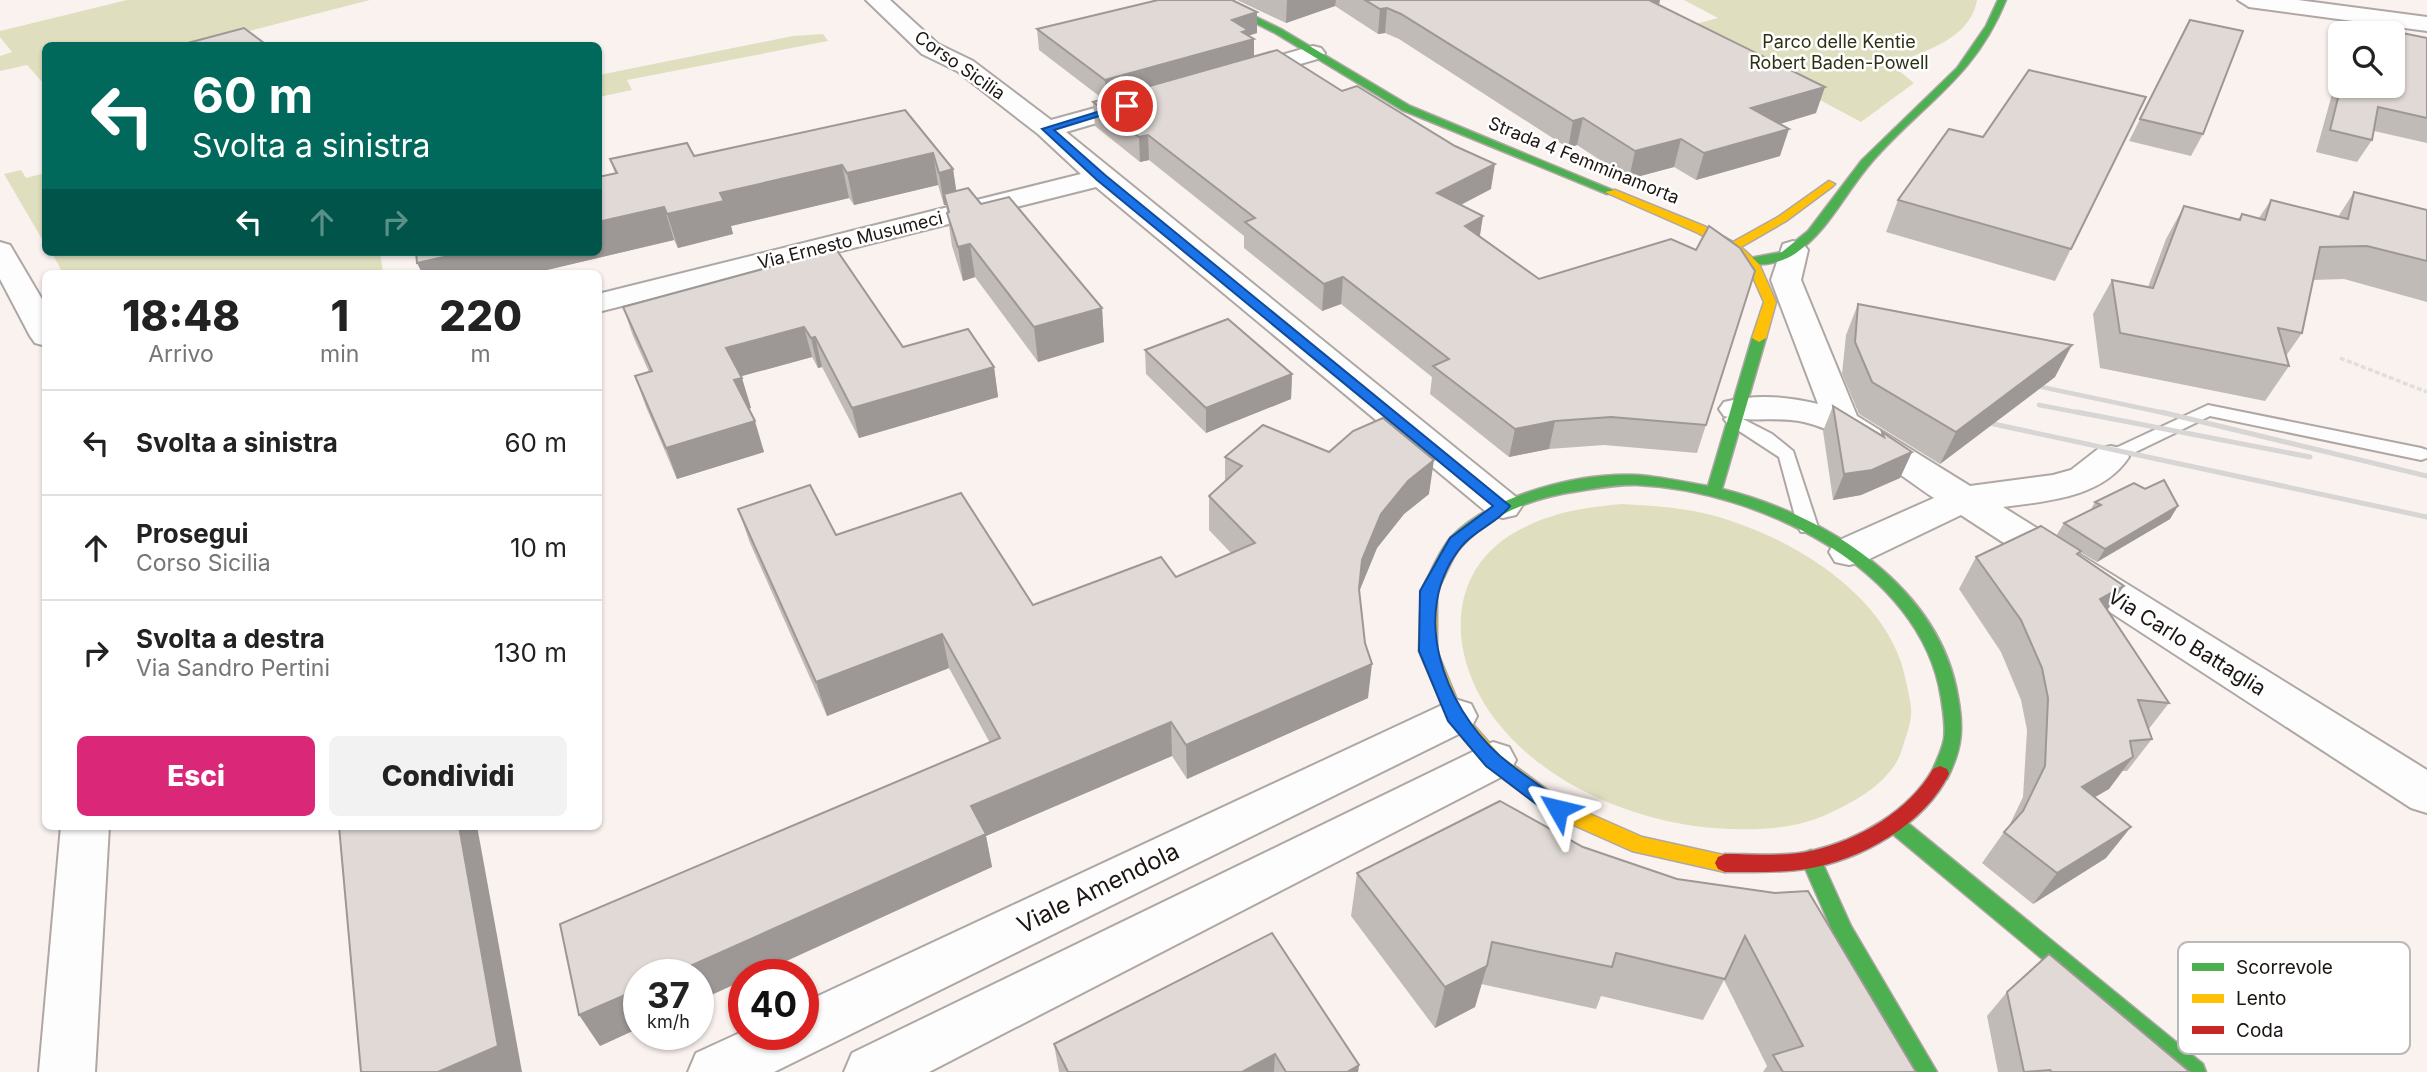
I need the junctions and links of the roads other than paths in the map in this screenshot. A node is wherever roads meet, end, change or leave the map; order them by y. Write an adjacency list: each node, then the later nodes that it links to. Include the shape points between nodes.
1 (877, 0): 9 (street, Corso Sicilia, via 930,49 965,66)
2 (1213, 0): 6 (street, Strada 4 Femminamorta)
3 (2002, 0): 10 (street, via 1991,33 1965,67)
4 (2249, 0): 5 (street)
5 (2427, 24)
6 (1313, 53): 7 (street); 13 (street, Strada 4 Femminamorta, via 1406,108 1702,230)
7 (1220, 79)
8 (1167, 94): 9 (street)
9 (1047, 129): 11 (street, Corso Sicilia)
10 (1877, 151): 13 (street, via 1782,219); 14 (street)
11 (1101, 177): 15 (street, Via Ernesto Musumeci); 23 (street, Corso Sicilia)
12 (0, 251): 16 (street)
13 (1744, 254): 14 (street); 17 (street, via 1770,302)
14 (1789, 265): 18 (street)
15 (602, 302)
16 (42, 329)
17 (1734, 414): 18 (street, Via Carlo Battaglia, via 1765,405); 21 (street); 24 (lane, via 1787,455)
18 (1842, 422): 22 (street, Via Carlo Battaglia)
19 (2421, 454): 20 (lane, via 2208,410)
20 (2111, 457): 22 (street, via 2084,478 2057,487)
21 (1714, 491): 23 (street, via 1637,480 1565,485); 24 (street)
22 (1962, 500): 25 (street); 28 (street, Via Carlo Battaglia)
23 (1503, 506): 26 (street, via 1456,542 1429,591 1427,651)
24 (1808, 527): 25 (street)
25 (1849, 552): 29 (street, via 1896,592 1931,638 1951,688 1953,739 1935,786)
26 (1455, 716): 27 (street); 32 (street, Viale Amendola)
27 (1493, 760): 31 (street, via 1558,809 1639,845 1726,863); 36 (street)
28 (2427, 794)
29 (1896, 825): 31 (street); 38 (street)
30 (85, 830): 34 (street)
31 (1811, 859): 37 (street, via 1843,932)
32 (819, 1022)
33 (761, 1050): 35 (street)
34 (67, 1072)
35 (716, 1072)
36 (872, 1072)
37 (1926, 1072)
38 (2195, 1072)

